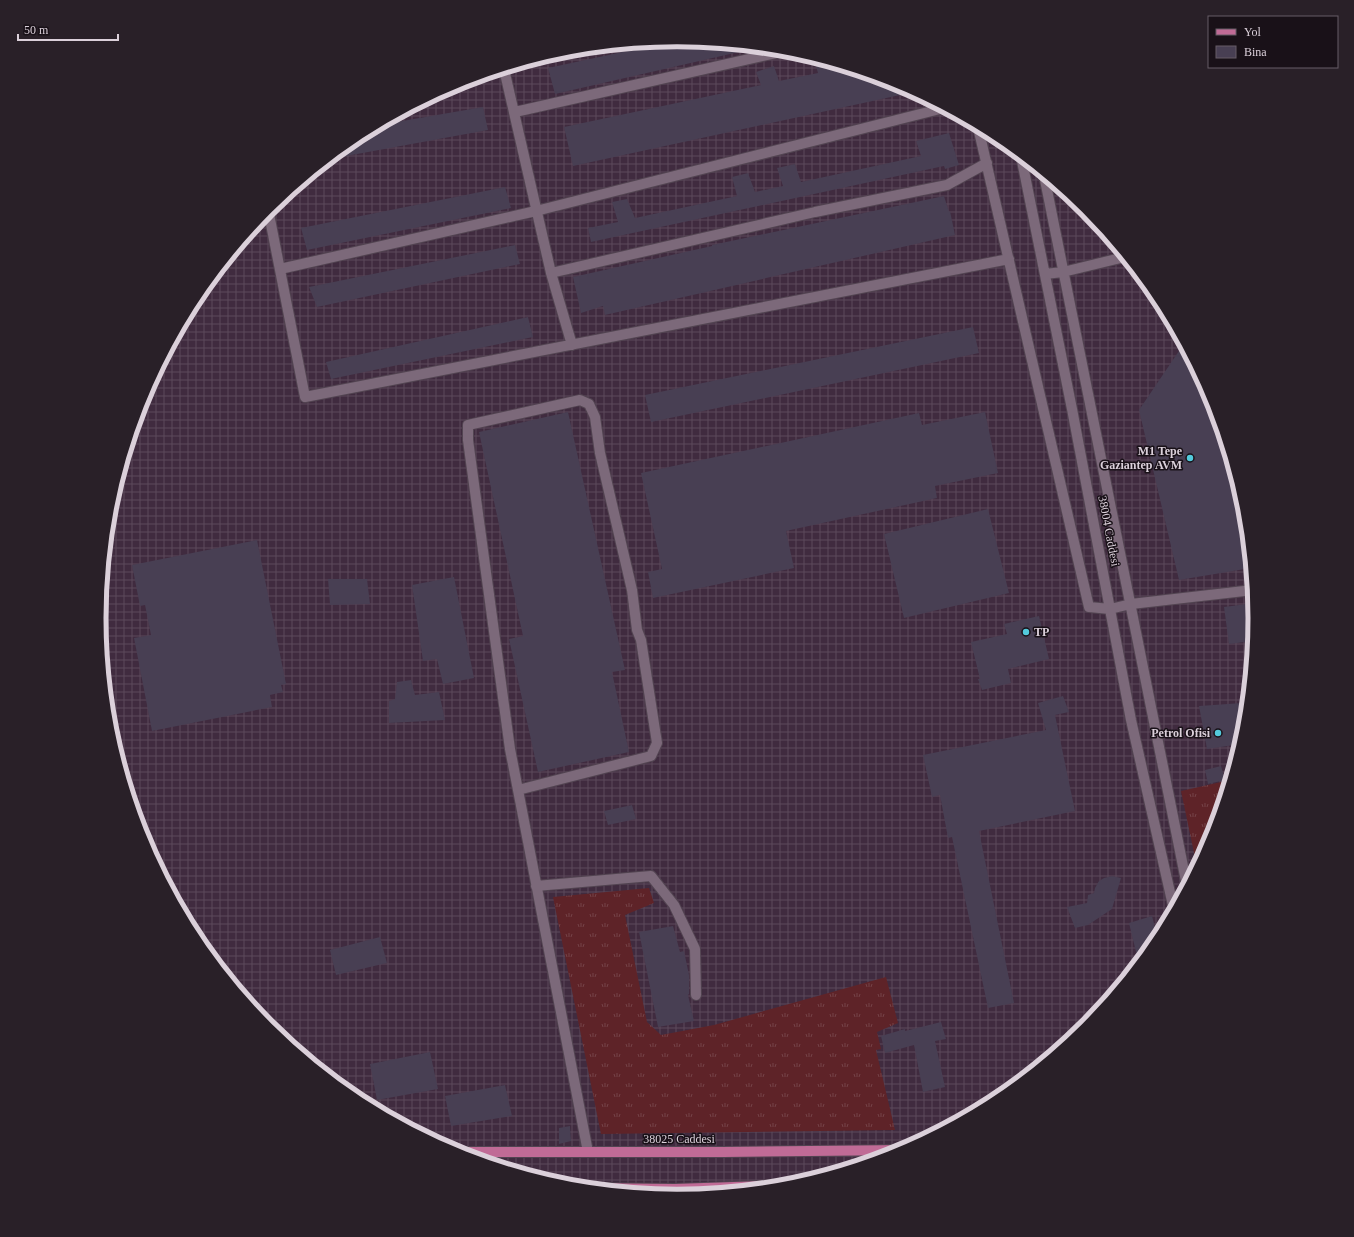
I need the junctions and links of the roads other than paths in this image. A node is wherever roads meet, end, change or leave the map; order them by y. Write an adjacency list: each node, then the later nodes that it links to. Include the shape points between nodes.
1 (768, 55): 4 (street)
2 (505, 73): 4 (street)
3 (937, 110): 9 (street)
4 (514, 112): 9 (street)
5 (980, 134): 7 (street)
6 (1021, 162): 16 (street, 38004 Caddesi)
7 (987, 163): 12 (street); 14 (street, via 947,185)
8 (1045, 182): 15 (street, 38004 Caddesi)
9 (536, 211): 13 (street); 14 (street)
10 (270, 218): 13 (street)
11 (1120, 258): 15 (street)
12 (1009, 259): 17 (street); 20 (street, via 1089,607)
13 (280, 269): 17 (street, via 305,397)
14 (551, 272): 17 (street)
15 (1064, 272): 16 (street); 19 (street, 38004 Caddesi)
16 (1045, 274): 20 (street, 38004 Caddesi)
17 (572, 345)
18 (1247, 591): 19 (street)
19 (1131, 604): 20 (street); 22 (street, 38004 Caddesi)
20 (1110, 609): 24 (street, 38004 Caddesi, via 1131,720)
21 (518, 790): 21 (street, via 510,749 468,425 580,400 589,404 595,417 600,453 632,590 637,630 642,640 657,743 651,756); 23 (street)
22 (1186, 879)
23 (536, 886): 25 (street, via 651,876 674,905 695,949); 28 (street)
24 (1172, 903)
25 (696, 995)
26 (885, 1150): 28 (main road, 38025 Caddesi)
27 (473, 1152): 28 (main road, 38025 Caddesi)
28 (588, 1152)
29 (733, 1187): 30 (main road)
30 (636, 1189)

